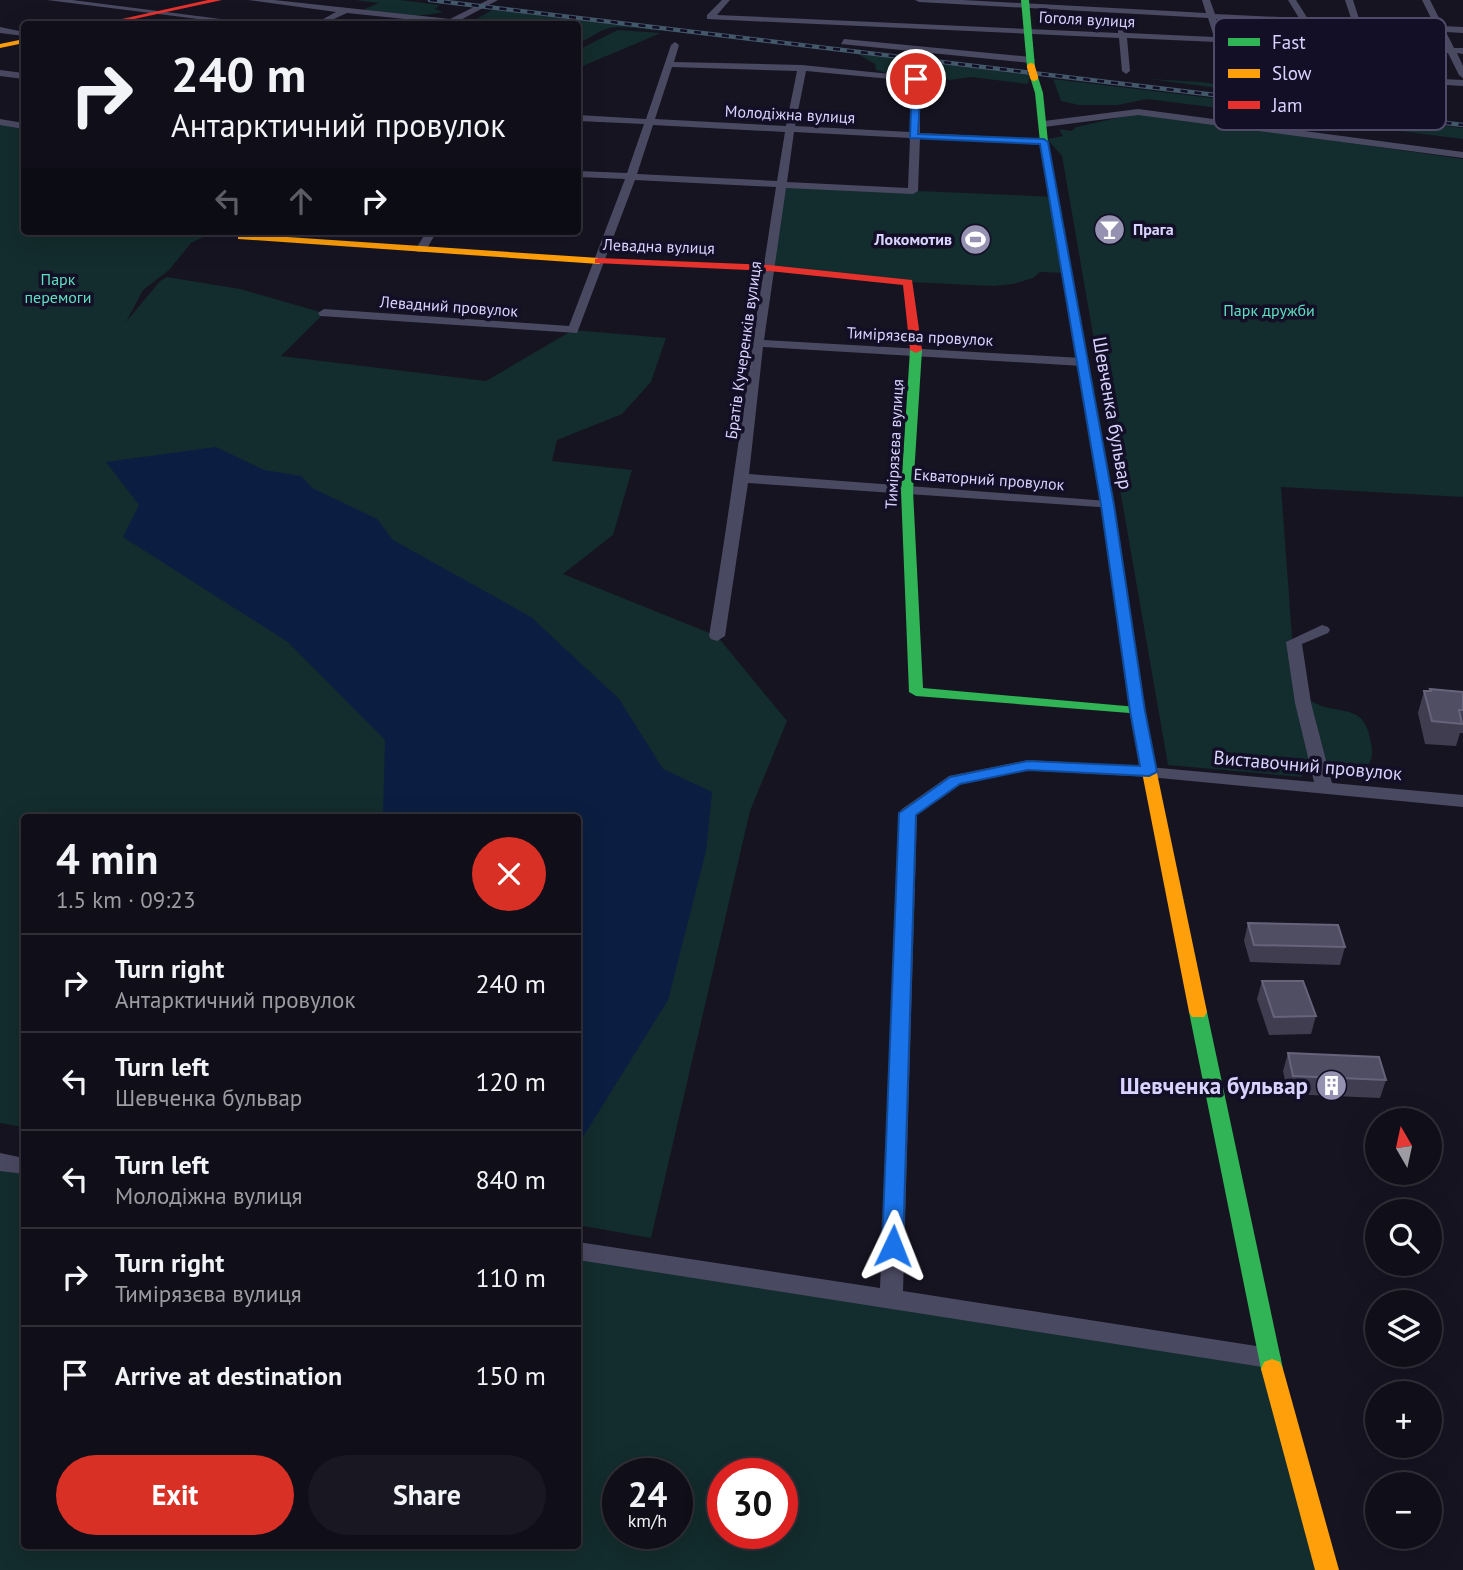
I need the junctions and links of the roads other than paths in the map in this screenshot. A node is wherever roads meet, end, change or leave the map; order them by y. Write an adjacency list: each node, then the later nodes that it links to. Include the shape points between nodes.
1 (51, 0): 15 (street)
2 (218, 0): 15 (street)
3 (251, 0): 13 (street)
4 (494, 0): 25 (street)
5 (726, 0): 28 (street, Гоголя вулиця, via 710,17)
6 (919, 0): 12 (street)
7 (1117, 0): 14 (street)
8 (1206, 0): 16 (street)
9 (1292, 0): 18 (street)
10 (1349, 0): 19 (street)
11 (1426, 0): 20 (street)
12 (1026, 4): 14 (street); 28 (street, Шевченка бульвар)
13 (346, 10): 23 (street); 24 (street)
14 (1120, 12): 16 (street); 30 (street)
15 (153, 13): 21 (street); 22 (street)
16 (1212, 16): 17 (street); 26 (street)
17 (1249, 18)
18 (1303, 18)
19 (1356, 18)
20 (1434, 18)
21 (117, 21)
22 (227, 21)
23 (323, 21)
24 (434, 21)
25 (454, 21)
26 (1214, 25)
27 (0, 30): 29 (street)
28 (1030, 31): 30 (street, Гоголя вулиця); 42 (street, Шевченка бульвар)
29 (21, 33)
30 (1123, 35): 31 (street, Гоголя вулиця); 43 (street)
31 (1214, 39)
32 (844, 41): 42 (street)
33 (21, 42): 36 (street)
34 (1446, 42): 38 (street)
35 (676, 45): 40 (street)
36 (0, 47)
37 (1446, 50): 38 (street, Гоголя вулиця)
38 (1451, 50): 39 (street, Гоголя вулиця); 45 (street)
39 (1463, 51)
40 (669, 64): 41 (street); 50 (street)
41 (802, 68): 53 (street, Братів Кучеренків вулиця); 55 (street, via 916,79)
42 (1032, 68): 51 (street, Шевченка бульвар)
43 (1126, 71)
44 (0, 73): 46 (street)
45 (1463, 75)
46 (21, 76)
47 (581, 118): 50 (street, Молодіжна вулиця)
48 (1214, 121): 51 (street, via 1138,111)
49 (0, 122): 52 (street)
50 (650, 123): 53 (street, Молодіжна вулиця); 59 (street)
51 (1044, 124): 56 (street, Шевченка бульвар)
52 (21, 126)
53 (790, 129): 55 (street, Молодіжна вулиця); 60 (street, Братів Кучеренків вулиця)
54 (1278, 130): 57 (street)
55 (914, 136): 56 (street, Молодіжна вулиця); 60 (street, via 913,191)
56 (1044, 142): 70 (street, Шевченка бульвар)
57 (1463, 155)
58 (581, 174): 59 (street)
59 (631, 177): 60 (street); 64 (street)
60 (782, 185): 65 (street, Братів Кучеренків вулиця)
61 (430, 235): 63 (street)
62 (241, 237): 63 (street, Левадна вулиця)
63 (421, 250): 64 (street, Левадна вулиця)
64 (600, 261): 65 (street, Левадна вулиця); 67 (street, Левадний провулок, via 573,330)
65 (769, 268): 66 (street, Левадна вулиця); 68 (street, Братів Кучеренків вулиця)
66 (908, 282): 69 (street, Тимірязєва вулиця)
67 (324, 313)
68 (757, 343): 69 (street, Тимірязєва провулок); 71 (street, Братів Кучеренків вулиця)
69 (916, 351): 70 (street, Тимірязєва провулок); 72 (street, Тимірязєва вулиця)
70 (1082, 362): 73 (street, Шевченка бульвар)
71 (742, 478): 72 (street, Екваторний провулок); 75 (street, Братів Кучеренків вулиця)
72 (906, 491): 73 (street, Екваторний провулок); 76 (street, Тимірязєва вулиця, via 916,692)
73 (1108, 505): 76 (street, Шевченка бульвар)
74 (1322, 631): 78 (street, via 1294,642 1303,703)
75 (717, 636)
76 (1137, 711): 77 (street, Шевченка бульвар)
77 (1149, 772): 78 (street, Виставочний провулок); 83 (street, Виставочний провулок, via 1028,765 955,780 908,813); 84 (street, Шевченка бульвар)
78 (1324, 787): 79 (street, Виставочний провулок)
79 (1463, 801)
80 (0, 1162): 81 (street)
81 (21, 1166)
82 (581, 1251): 83 (street)
83 (891, 1300): 84 (street)
84 (1269, 1358): 85 (street, Шевченка бульвар)
85 (1327, 1570)

